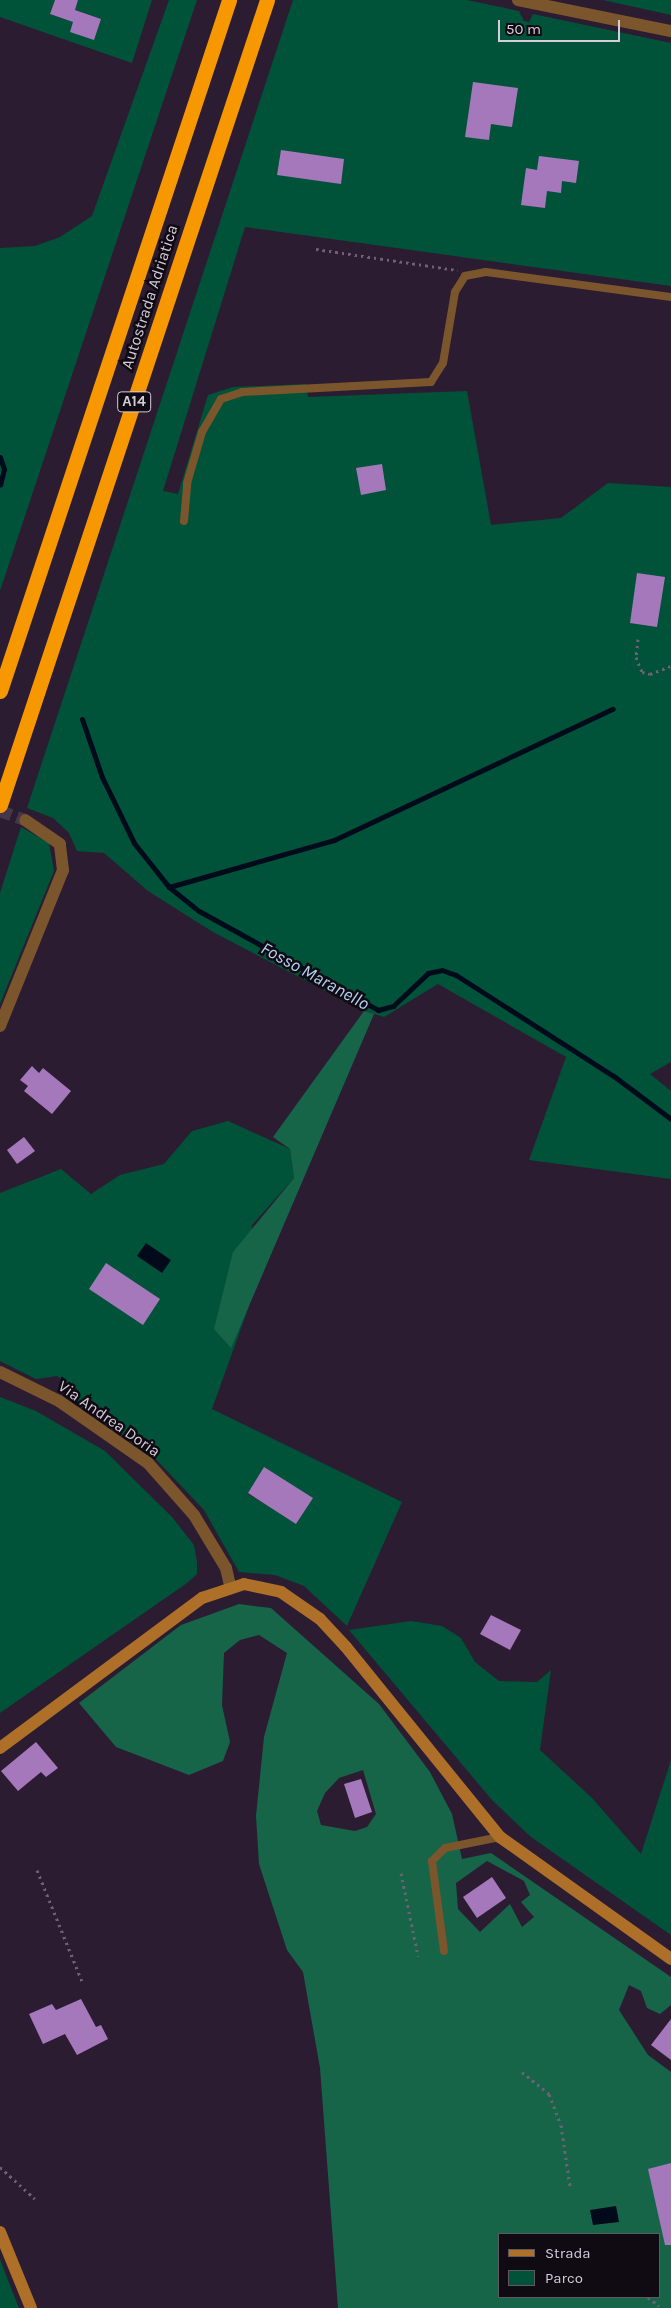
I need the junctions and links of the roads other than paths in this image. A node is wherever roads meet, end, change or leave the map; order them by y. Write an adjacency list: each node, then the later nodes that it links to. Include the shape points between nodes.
1 (229, 0): 7 (highway, Autostrada Adriatica / A14)
2 (267, 0): 8 (highway, Autostrada Adriatica / A14)
3 (518, 0): 4 (street)
4 (671, 31)
5 (671, 297): 6 (lane, via 486,272 465,276 455,292 444,363 431,382 420,386 242,392 221,399 202,432 187,483)
6 (184, 521)
7 (0, 692)
8 (0, 805)
9 (25, 820): 10 (street, via 60,844 63,870)
10 (0, 1026)
11 (0, 1372): 12 (street, Via Andrea Doria, via 59,1401 148,1463 194,1515 226,1568)
12 (230, 1586): 13 (main road, via 202,1598); 14 (main road, via 281,1592 320,1619)
13 (0, 1748)
14 (500, 1837): 15 (lane, via 445,1848 432,1861); 16 (main road)
15 (444, 1951)
16 (671, 1959)
17 (0, 2232): 18 (main road)
18 (31, 2308)

